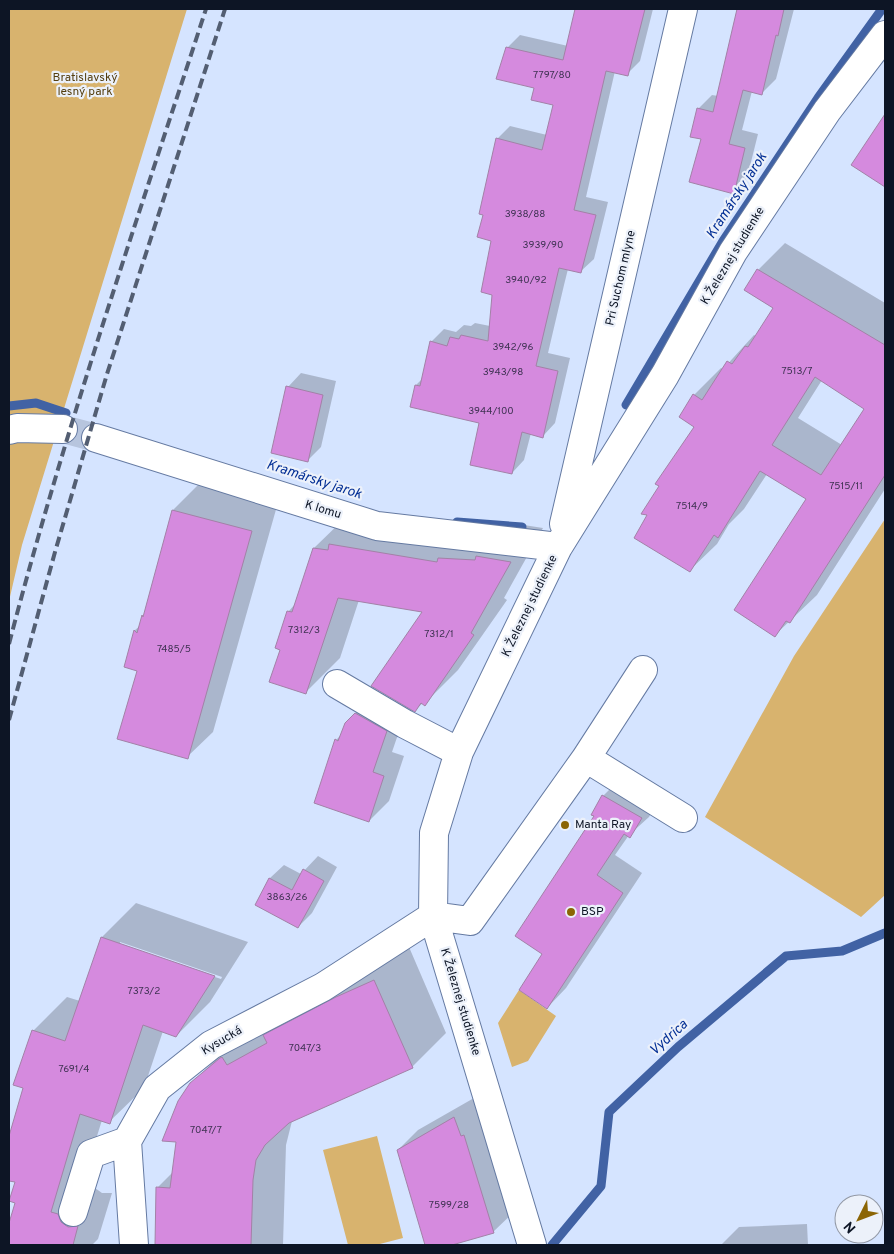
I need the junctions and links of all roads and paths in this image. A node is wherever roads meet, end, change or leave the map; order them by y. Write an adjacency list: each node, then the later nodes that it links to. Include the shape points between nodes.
1 (684, 9): 6 (street, Pri Suchom mlyne)
2 (885, 35): 6 (street, K Železnej studienke, via 827,111 733,252 665,374)
3 (63, 429): 4 (street)
4 (9, 430)
5 (96, 438): 6 (street, K lomu, via 377,526)
6 (558, 547): 9 (street, K Železnej studienke)
7 (643, 670): 10 (street)
8 (337, 684): 9 (street)
9 (459, 752): 12 (street, K Železnej studienke, via 434,833)
10 (586, 758): 11 (street); 12 (street, via 470,921)
11 (683, 818)
12 (433, 916): 13 (street, Kysucká, via 323,987 211,1045 157,1088); 16 (street, K Železnej studienke)
13 (127, 1141): 14 (street, via 91,1154); 15 (street)
14 (73, 1212)
15 (134, 1245)
16 (532, 1245)

